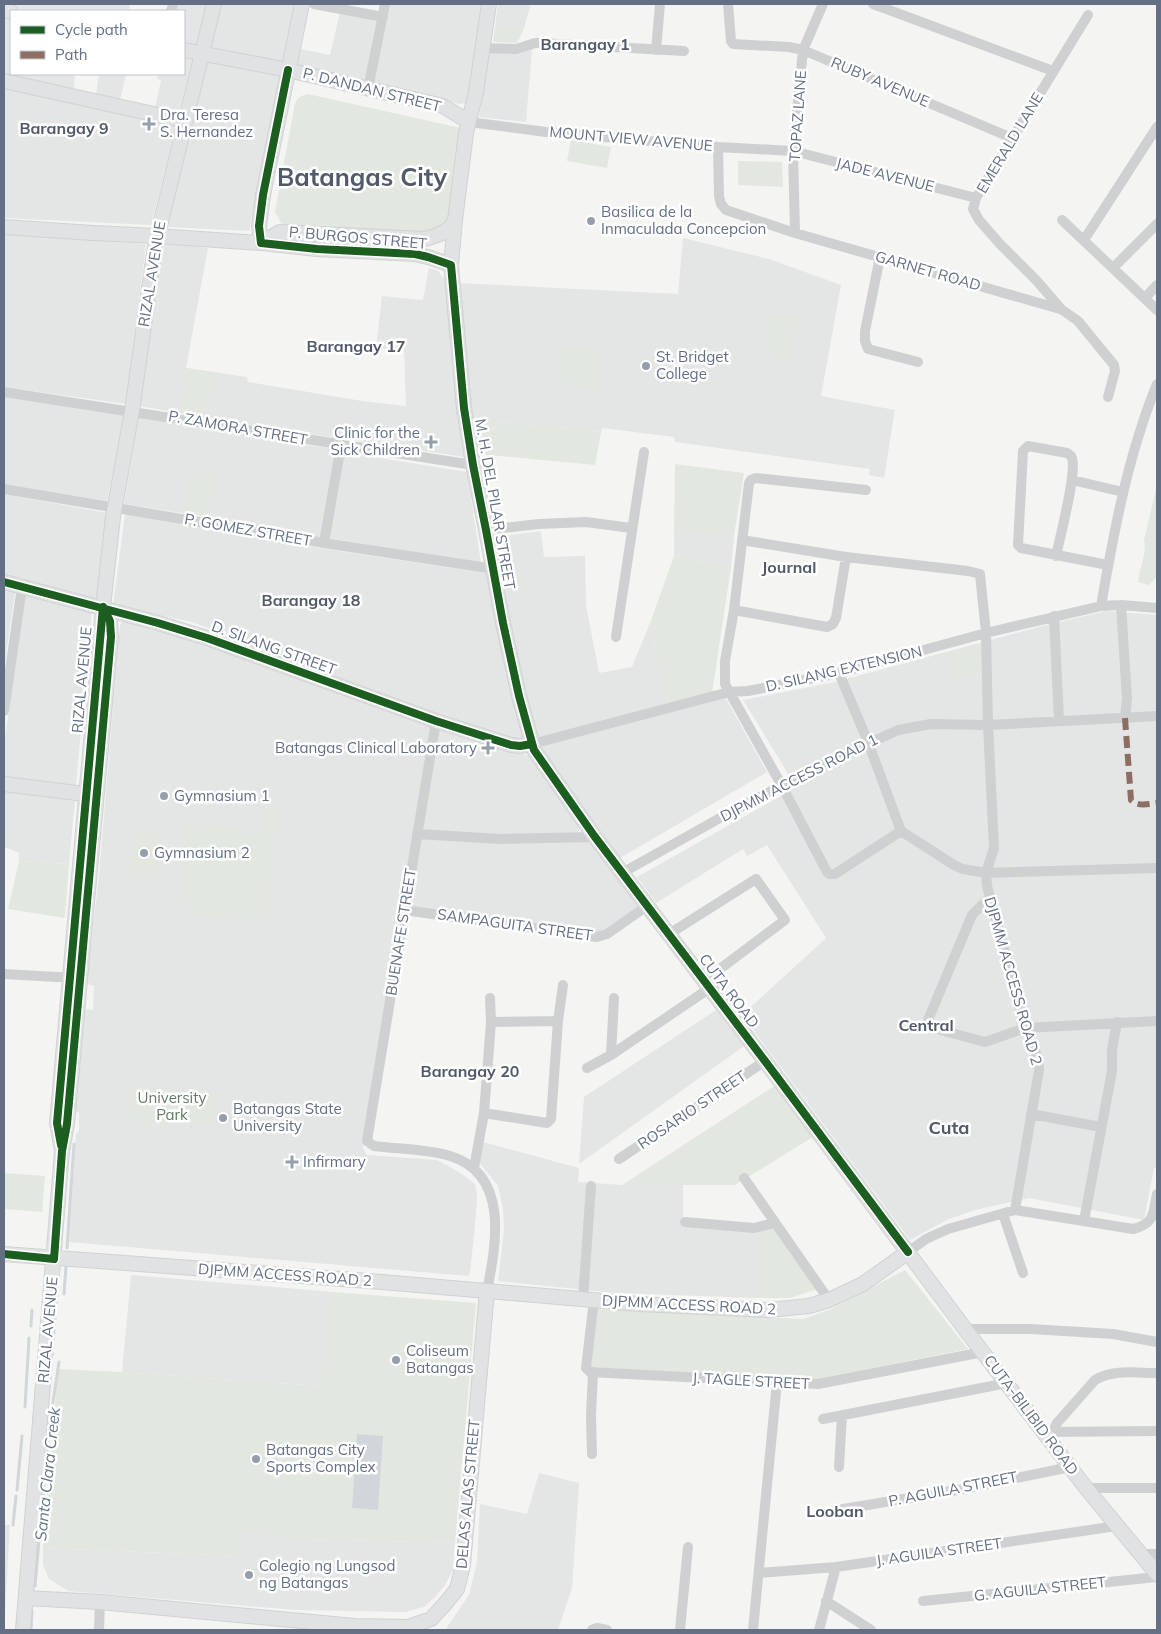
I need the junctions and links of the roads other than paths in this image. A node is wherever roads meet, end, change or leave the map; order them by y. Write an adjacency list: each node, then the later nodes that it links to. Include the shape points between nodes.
1 (214, 4): 17 (street, RIZAL AVENUE)
2 (302, 4): 18 (street)
3 (314, 4): 11 (street)
4 (385, 4): 11 (street)
5 (489, 4): 12 (street, M. H. DEL PILAR STREET)
6 (660, 4): 14 (street)
7 (728, 4): 15 (street, RUBY AVENUE, via 732,44)
8 (824, 4): 15 (street, TOPAZ LANE)
9 (873, 4): 19 (street)
10 (1088, 15): 19 (street, EMERALD LANE)
11 (383, 17): 21 (street)
12 (482, 48): 14 (street, via 516,49 536,43); 23 (street, M. H. DEL PILAR STREET)
13 (185, 50): 17 (street, P. DANDAN STREET)
14 (656, 50): 16 (street)
15 (803, 50): 25 (street, RUBY AVENUE); 27 (street, TOPAZ LANE)
16 (684, 51)
17 (201, 54): 18 (street, P. DANDAN STREET); 22 (street, RIZAL AVENUE)
18 (288, 70): 21 (street, P. DANDAN STREET); 28 (street)
19 (1053, 71): 25 (street, EMERALD LANE)
20 (4, 81): 22 (street)
21 (368, 89): 23 (street, P. DANDAN STREET, via 443,106)
22 (185, 121): 36 (street, RIZAL AVENUE)
23 (469, 122): 26 (street, MOUNT VIEW AVENUE); 30 (street, M. H. DEL PILAR STREET)
24 (1157, 127): 38 (street)
25 (1012, 138): 29 (street, EMERALD LANE)
26 (718, 147): 27 (street, MOUNT VIEW AVENUE); 35 (street, GARNET ROAD, via 719,196 726,210)
27 (793, 151): 29 (street, JADE AVENUE); 35 (street, TOPAZ LANE)
28 (263, 195): 34 (street, via 272,227); 39 (street, via 259,226)
29 (976, 198): 46 (street, EMERALD LANE, via 973,209 979,220)
30 (455, 220): 37 (street, P. BURGOS STREET, via 444,232); 42 (street, M. H. DEL PILAR STREET)
31 (1062, 220): 38 (street)
32 (1157, 224): 43 (street)
33 (4, 227): 36 (street, P. BURGOS STREET)
34 (280, 232): 37 (street, P. BURGOS STREET); 39 (street, P. BURGOS STREET)
35 (795, 233): 41 (street, GARNET ROAD)
36 (157, 236): 39 (street, P. BURGOS STREET); 52 (street, RIZAL AVENUE)
37 (430, 238): 40 (street)
38 (1084, 240): 43 (street)
39 (261, 243): 40 (street, P. BURGOS STREET)
40 (428, 257): 42 (street, P. BURGOS STREET)
41 (880, 257): 46 (street, GARNET ROAD); 48 (street, via 865,341 868,349)
42 (452, 265): 55 (street, M. H. DEL PILAR STREET)
43 (1114, 268): 45 (street)
44 (1157, 285): 45 (street)
45 (1144, 298): 47 (street)
46 (1061, 309): 51 (street, via 1078,321 1114,365)
47 (1157, 310)
48 (918, 362)
49 (1157, 384): 59 (street)
50 (4, 392): 52 (street, P. ZAMORA STREET)
51 (1108, 397)
52 (132, 411): 53 (street, P. ZAMORA STREET); 60 (street, RIZAL AVENUE)
53 (341, 446): 55 (street, P. ZAMORA STREET); 64 (street)
54 (644, 452): 61 (street)
55 (472, 465): 62 (street, M. H. DEL PILAR STREET)
56 (1072, 480): 59 (street); 65 (street); 65 (street, via 1072,456 1026,448 1018,545)
57 (4, 489): 60 (street, P. GOMEZ STREET)
58 (866, 490): 63 (street, via 751,480)
59 (1123, 492): 67 (street)
60 (115, 508): 64 (street, P. GOMEZ STREET); 73 (street, RIZAL AVENUE)
61 (632, 528): 62 (street, via 586,522); 78 (street)
62 (486, 530): 68 (street, M. H. DEL PILAR STREET)
63 (742, 540): 66 (street); 75 (street)
64 (324, 543): 68 (street, P. GOMEZ STREET)
65 (1056, 556): 67 (street)
66 (846, 557): 75 (street, via 836,618 827,627); 77 (street, DJPMM ACCESS ROAD 2, via 980,574)
67 (1108, 565): 72 (street)
68 (494, 569): 88 (street, M. H. DEL PILAR STREET, via 507,642)
69 (4, 582): 70 (street, D. SILANG STREET)
70 (22, 587): 73 (street, D. SILANG STREET); 81 (street)
71 (1121, 605): 72 (street, D. SILANG EXTENSION); 74 (street, D. SILANG EXTENSION); 83 (street)
72 (1101, 606): 76 (street, D. SILANG EXTENSION)
73 (102, 607): 84 (street, D. SILANG STREET, via 207,638); 91 (street, RIZAL AVENUE)
74 (1157, 608)
75 (734, 610): 80 (street, via 725,661 725,684)
76 (1054, 616): 77 (street, D. SILANG EXTENSION); 85 (street)
77 (986, 633): 79 (street, D. SILANG EXTENSION); 86 (street, DJPMM ACCESS ROAD 2)
78 (616, 637)
79 (840, 673): 80 (street, D. SILANG EXTENSION); 87 (street)
80 (729, 692): 88 (street, D. SILANG EXTENSION); 90 (street)
81 (4, 711)
82 (1157, 716): 83 (street, DJPMM ACCESS ROAD 1)
83 (1126, 718): 85 (street, DJPMM ACCESS ROAD 1)
84 (436, 720): 88 (street, D. SILANG STREET, via 511,745); 93 (street, BUENAFE STREET)
85 (1060, 720): 86 (street, DJPMM ACCESS ROAD 1)
86 (988, 724): 87 (street, DJPMM ACCESS ROAD 1, via 931,724 898,730); 97 (street, DJPMM ACCESS ROAD 2, via 994,848)
87 (868, 742): 90 (street, DJPMM ACCESS ROAD 1); 92 (street)
88 (532, 744): 94 (street, CUTA ROAD)
89 (4, 784): 91 (street)
90 (782, 786): 92 (street, via 830,874 835,874); 96 (street, DJPMM ACCESS ROAD 1)
91 (91, 795): 103 (street, RIZAL AVENUE)
92 (901, 831): 97 (street, via 954,865)
93 (417, 834): 94 (street, via 500,839); 100 (street, BUENAFE STREET)
94 (595, 838): 96 (street, CUTA ROAD)
95 (1157, 868): 97 (street)
96 (622, 873): 99 (street, CUTA ROAD)
97 (986, 874): 98 (street, DJPMM ACCESS ROAD 2)
98 (989, 898): 112 (street, DJPMM ACCESS ROAD 2); 112 (street, via 972,915 928,1020 933,1028 985,1042)
99 (647, 906): 100 (street, SAMPAGUITA STREET, via 607,934 597,937); 101 (street, CUTA ROAD)
100 (404, 910): 120 (street, BUENAFE STREET, via 368,1143 445,1155)
101 (669, 934): 105 (street, CUTA ROAD); 105 (street, via 756,879 785,920)
102 (4, 974): 103 (street)
103 (76, 978): 131 (street, RIZAL AVENUE, via 57,1123 62,1151)
104 (563, 985): 108 (street)
105 (707, 985): 113 (street); 114 (street, CUTA ROAD)
106 (490, 998): 110 (street)
107 (614, 998): 113 (street)
108 (558, 1021): 110 (street); 116 (street, via 549,1122)
109 (1157, 1021): 111 (street)
110 (491, 1022): 116 (street)
111 (1117, 1022): 112 (street); 118 (street)
112 (1025, 1028): 117 (street, DJPMM ACCESS ROAD 2, via 1040,1070)
113 (611, 1055): 115 (street)
114 (765, 1061): 119 (street, ROSARIO STREET); 129 (street, CUTA ROAD)
115 (587, 1068)
116 (484, 1113): 120 (street)
117 (1032, 1114): 118 (street); 124 (street, DJPMM ACCESS ROAD 2)
118 (1101, 1127): 126 (street)
119 (619, 1159)
120 (474, 1168): 133 (street, DELAS ALAS STREET, via 495,1208)
121 (744, 1178): 128 (street)
122 (591, 1186): 134 (street)
123 (1157, 1194): 126 (street, via 1152,1218 1142,1226 1133,1229)
124 (1015, 1210): 125 (street, DJPMM ACCESS ROAD 2); 126 (street)
125 (1003, 1214): 129 (street, DJPMM ACCESS ROAD 2, via 948,1229); 132 (street)
126 (1084, 1221)
127 (685, 1222): 128 (street, via 754,1228)
128 (774, 1224): 135 (street)
129 (908, 1252): 135 (street, DJPMM ACCESS ROAD 2, via 863,1284); 136 (street, CUTA-BILIBID ROAD)
130 (4, 1254): 131 (street, DJPMM ACCESS ROAD 2)
131 (54, 1259): 133 (street, DJPMM ACCESS ROAD 2); 160 (street, RIZAL AVENUE)
132 (1023, 1273)
133 (487, 1291): 134 (street, DJPMM ACCESS ROAD 2); 164 (street, DELAS ALAS STREET, via 457,1589 430,1619 408,1627)
134 (588, 1300): 135 (street, DJPMM ACCESS ROAD 2, via 768,1310 809,1306); 139 (street, via 586,1368)
135 (829, 1300)
136 (965, 1328): 137 (street, via 1104,1333); 138 (street, CUTA-BILIBID ROAD)
137 (1157, 1342)
138 (983, 1352): 141 (street, J. TAGLE STREET, via 818,1384); 142 (street, CUTA-BILIBID ROAD)
139 (593, 1372): 141 (street, J. TAGLE STREET); 147 (street)
140 (1157, 1373): 146 (street, via 1116,1372 1100,1377)
141 (777, 1382): 158 (street)
142 (1007, 1382): 143 (street); 146 (street, CUTA-BILIBID ROAD)
143 (842, 1415): 144 (street); 148 (street)
144 (823, 1419)
145 (1157, 1431): 146 (street)
146 (1049, 1432): 149 (street, CUTA-BILIBID ROAD)
147 (592, 1454)
148 (839, 1466)
149 (1070, 1467): 150 (street, CUTA-BILIBID ROAD); 152 (street, P. AGUILA STREET)
150 (1086, 1488): 151 (street); 153 (street, CUTA-BILIBID ROAD)
151 (1157, 1488)
152 (837, 1510)
153 (1117, 1526): 155 (street, CUTA-BILIBID ROAD); 157 (street, J. AGUILA STREET)
154 (688, 1547): 169 (street)
155 (1140, 1554): 156 (street); 159 (street, CUTA-BILIBID ROAD)
156 (1157, 1554)
157 (836, 1567): 158 (street, J. AGUILA STREET); 161 (street)
158 (760, 1572): 170 (street)
159 (1157, 1575): 162 (street, G. AGUILA STREET)
160 (26, 1598): 163 (street, DELAS ALAS STREET); 165 (street, RIZAL AVENUE)
161 (826, 1601): 171 (street); 172 (street)
162 (923, 1601)
163 (100, 1602): 164 (street, DELAS ALAS STREET); 166 (street)
164 (355, 1628)
165 (23, 1630)
166 (99, 1630)
167 (592, 1630): 168 (street)
168 (607, 1630)
169 (680, 1630)
170 (753, 1630)
171 (819, 1630)
172 (871, 1630)

